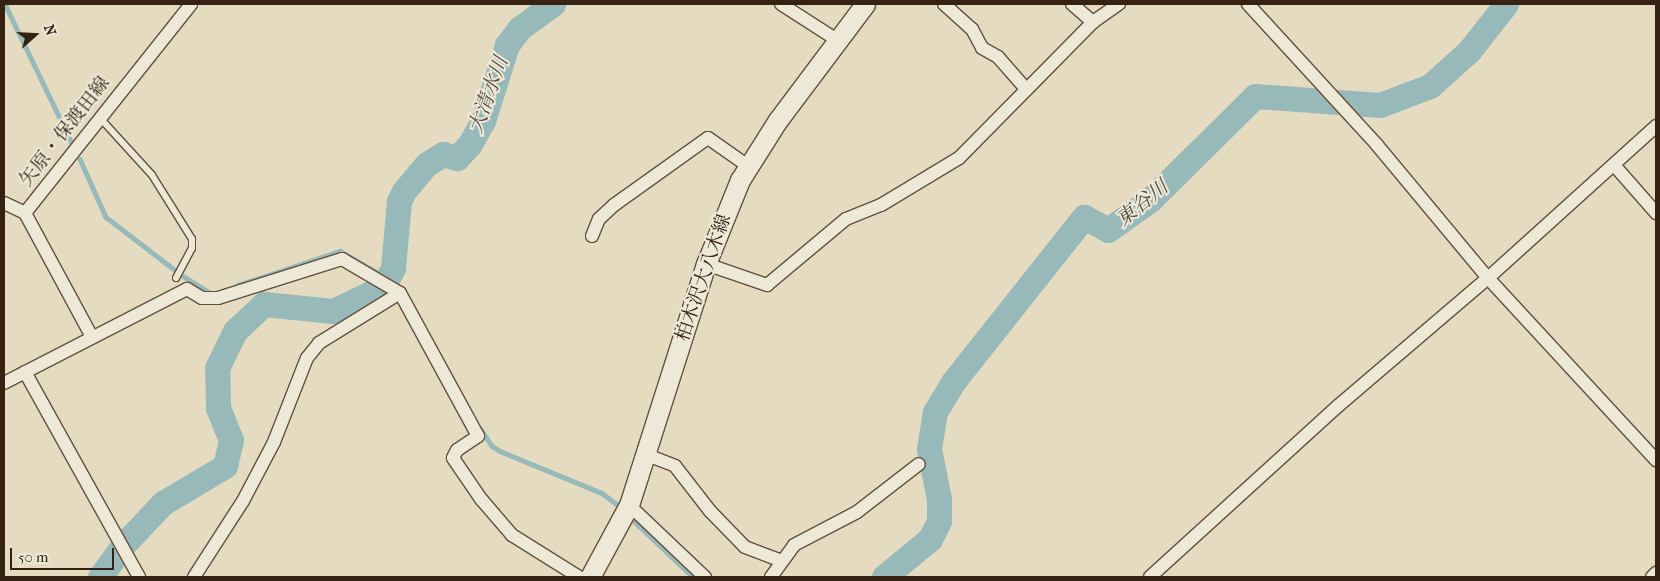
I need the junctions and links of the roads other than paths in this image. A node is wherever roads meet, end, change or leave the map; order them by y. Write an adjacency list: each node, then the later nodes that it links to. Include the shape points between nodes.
1 (781, 4): 9 (street)
2 (865, 4): 9 (main road, 柏木沢大八木線)
3 (944, 4): 10 (street, via 972,29 982,48 998,56)
4 (1072, 4): 8 (street)
5 (1119, 4): 8 (street)
6 (1248, 4): 21 (street, via 1339,103)
7 (189, 5): 11 (street, 矢原・保渡田線)
8 (1093, 22): 10 (street)
9 (836, 40): 14 (main road, 柏木沢大八木線)
10 (1026, 90): 19 (street, via 959,158 882,205 846,219 767,285)
11 (100, 118): 17 (street, 矢原・保渡田線); 20 (lane, via 152,175 192,239 192,248)
12 (1656, 126): 13 (street)
13 (1614, 165): 16 (street); 21 (street)
14 (748, 166): 18 (street, via 708,138 614,206 599,219); 19 (main road, 柏木沢大八木線)
15 (4, 203): 17 (street)
16 (1656, 212)
17 (26, 213): 23 (street, 矢原・保渡田線)
18 (592, 236)
19 (706, 264): 26 (main road, 柏木沢大八木線)
20 (176, 278)
21 (1488, 278): 27 (street); 38 (street, via 1338,406)
22 (398, 291): 23 (street, via 374,275 336,258 218,298 202,298 187,289); 33 (street, via 319,342 307,358 274,442 243,501); 34 (street, via 478,436 457,450 455,461 480,499 512,535)
23 (92, 337): 24 (street)
24 (25, 372): 25 (street); 32 (street)
25 (4, 383)
26 (648, 455): 29 (main road, 柏木沢大八木線); 30 (street, via 675,466 710,511 745,547)
27 (1656, 460)
28 (919, 464): 30 (street, via 857,512 794,545)
29 (629, 505): 35 (main road, 柏木沢大八木線); 36 (street)
30 (781, 561): 37 (street)
31 (1656, 573): 39 (street)
32 (139, 577)
33 (194, 577)
34 (579, 577)
35 (590, 577)
36 (705, 577)
37 (771, 577)
38 (1150, 577)
39 (1652, 577)

